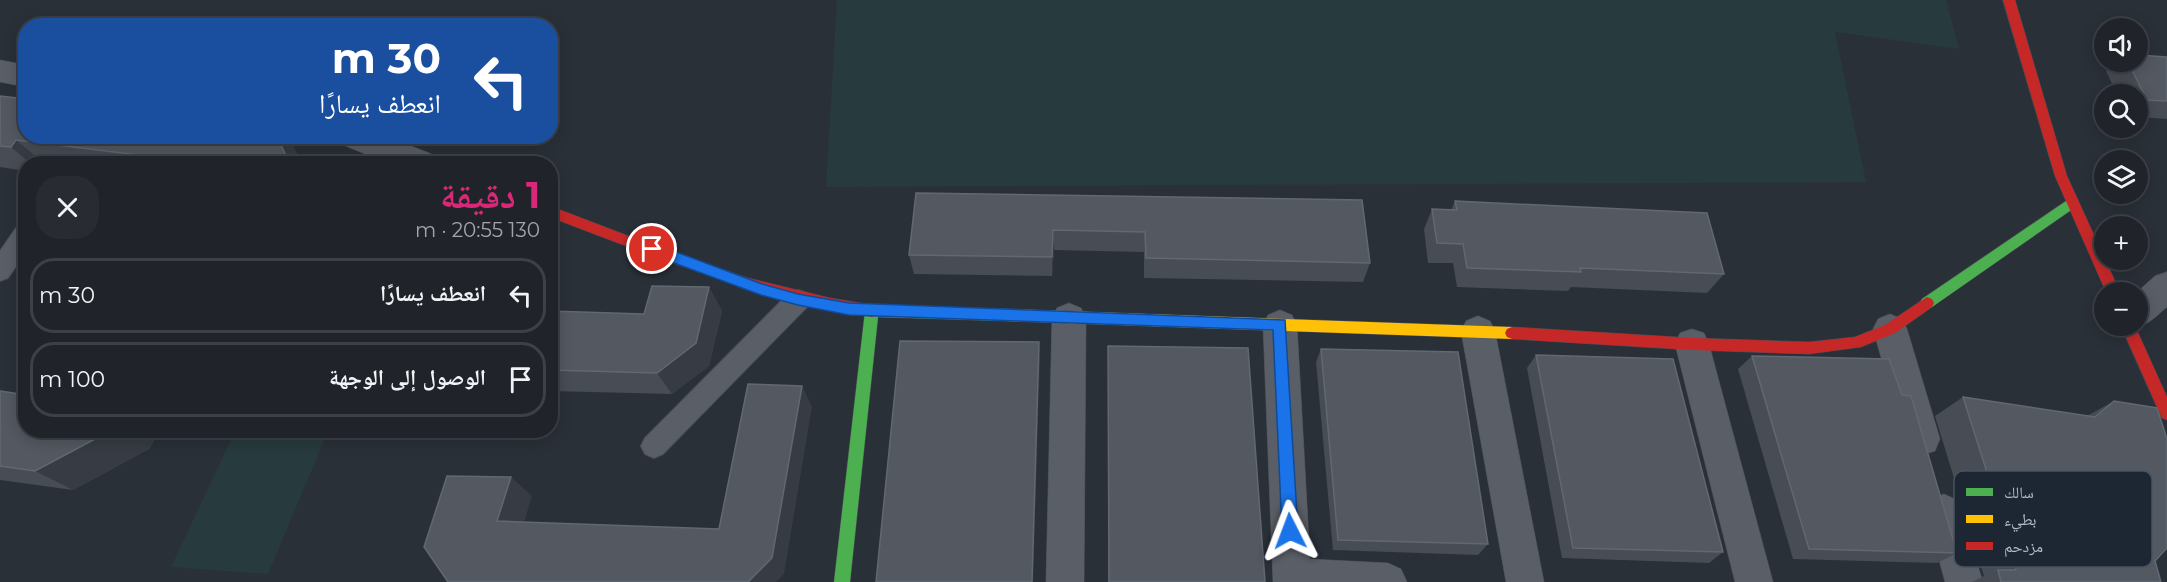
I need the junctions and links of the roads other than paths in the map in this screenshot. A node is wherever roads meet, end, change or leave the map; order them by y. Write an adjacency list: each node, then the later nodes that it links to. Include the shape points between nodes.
1 (2009, 0): 6 (street)
2 (0, 71): 3 (street)
3 (18, 74)
4 (372, 144): 5 (street)
5 (403, 156)
6 (2072, 202): 10 (street); 17 (street)
7 (558, 214): 12 (street)
8 (18, 244): 9 (lane)
9 (0, 271)
10 (2108, 282)
11 (2167, 286): 13 (street)
12 (798, 300): 14 (street); 22 (lane)
13 (2148, 303)
14 (872, 311): 15 (street); 26 (street)
15 (1069, 318): 16 (street); 27 (street)
16 (1280, 325): 18 (street); 25 (street)
17 (1890, 328): 20 (street, via 1870,339 1809,348); 23 (street)
18 (1478, 331): 20 (street); 29 (street)
19 (2133, 336): 21 (street)
20 (1692, 344): 30 (street)
21 (2167, 412)
22 (654, 446)
23 (1954, 547)
24 (1960, 567): 31 (street)
25 (1292, 580): 28 (street)
26 (842, 582)
27 (1065, 582)
28 (1388, 582)
29 (1525, 582)
30 (1754, 582)
31 (1964, 582)

